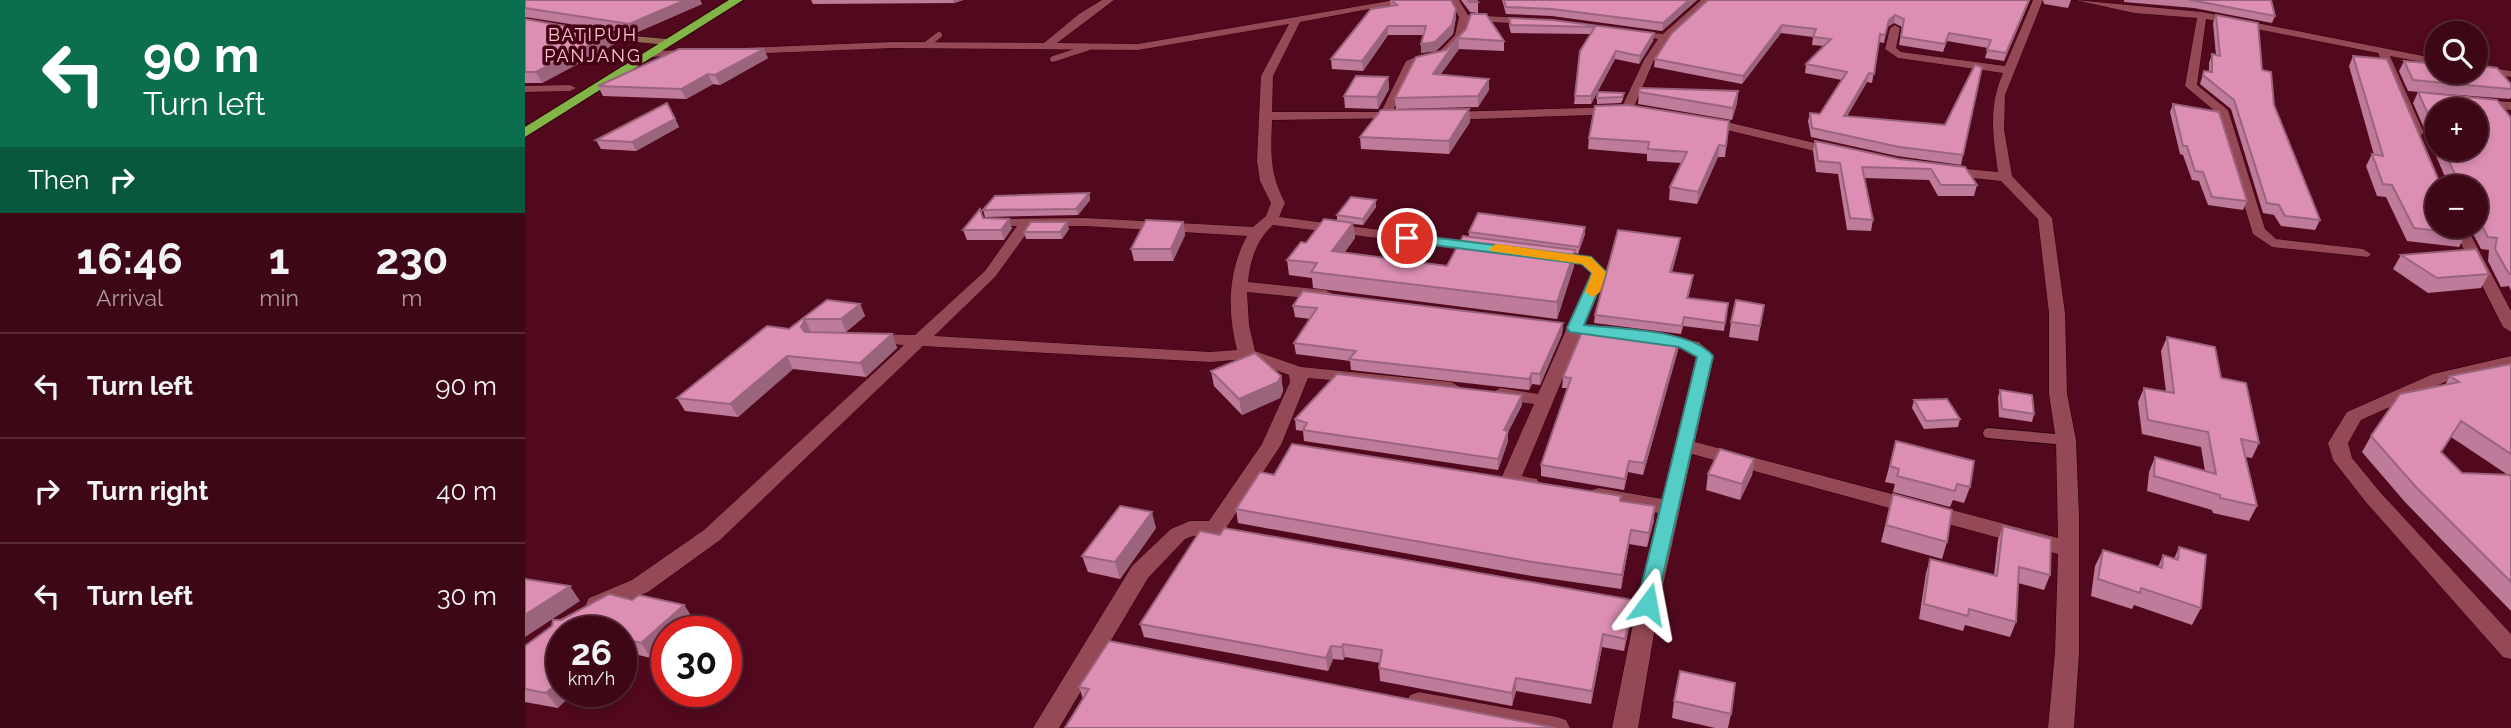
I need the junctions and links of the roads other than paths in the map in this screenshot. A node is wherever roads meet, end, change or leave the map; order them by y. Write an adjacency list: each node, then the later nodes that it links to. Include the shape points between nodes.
1 (715, 0): 21 (highway)
2 (737, 0): 21 (highway, via 667,42)
3 (1109, 0): 20 (street)
4 (1412, 0): 12 (street)
5 (1454, 0): 11 (street)
6 (1707, 0): 18 (street)
7 (2038, 0): 28 (street)
8 (2080, 0): 9 (street)
9 (2114, 3): 10 (street)
10 (2202, 15): 23 (street); 51 (street, via 2191,86 2223,110 2258,231 2272,243)
11 (1466, 18): 13 (street); 34 (street, via 1462,33 1442,56 1410,63)
12 (1296, 20): 22 (street, via 1146,46); 36 (street, via 1267,76)
13 (1542, 21)
14 (1895, 28): 28 (street, via 1890,49 1898,55)
15 (1615, 30): 18 (street)
16 (573, 32): 21 (street)
17 (939, 35): 19 (lane)
18 (1665, 37): 34 (street, via 1649,60 1634,110)
19 (926, 45): 20 (street); 24 (street)
20 (1047, 46): 22 (street)
21 (647, 47): 25 (street); 31 (highway); 39 (highway)
22 (1087, 48): 27 (lane)
23 (2382, 49): 26 (street); 40 (street, via 2410,97)
24 (732, 51)
25 (704, 52)
26 (2425, 59)
27 (1053, 60)
28 (2008, 70): 43 (street, via 1998,114)
29 (2488, 71): 30 (street)
30 (2511, 74)
31 (570, 88): 32 (street); 35 (highway)
32 (525, 89)
33 (2505, 106): 38 (street)
34 (1385, 115): 36 (street)
35 (525, 116)
36 (1266, 116): 44 (street, via 1264,162 1278,203)
37 (1691, 118): 41 (street)
38 (2511, 124)
39 (525, 133)
40 (2422, 145)
41 (1847, 154)
42 (1930, 169): 43 (street)
43 (2005, 177): 63 (street, via 2041,212 2047,225 2057,313 2058,394)
44 (1273, 221): 47 (street); 49 (street)
45 (991, 222): 46 (street)
46 (1028, 222): 47 (street); 57 (street, via 990,274)
47 (1256, 232): 52 (street)
48 (2465, 238): 54 (street)
49 (1504, 250)
50 (1532, 253): 61 (street, via 1586,260 1599,272)
51 (2363, 254)
52 (1239, 286): 53 (street); 58 (street, via 1241,336)
53 (1343, 298)
54 (2511, 327)
55 (1636, 336): 65 (street, via 1681,342 1705,356)
56 (851, 339): 57 (street)
57 (923, 340): 58 (street, via 1210,357); 77 (street, via 712,535 640,586)
58 (1247, 355): 60 (street)
59 (2511, 361): 80 (street, via 2439,378 2354,416 2337,443 2343,460 2372,496)
60 (1298, 372): 61 (street); 64 (street, via 1299,382)
61 (1545, 400): 68 (street)
62 (1989, 433): 63 (lane)
63 (2066, 440): 74 (street)
64 (1271, 445): 66 (street); 72 (street)
65 (1687, 446): 71 (street); 74 (street)
66 (1292, 448)
67 (1485, 478): 68 (street)
68 (1510, 481): 69 (street)
69 (1546, 486)
70 (1582, 492): 71 (street)
71 (1670, 508): 76 (street)
72 (1215, 529): 73 (street); 78 (street, via 1190,528 1169,541 1140,572)
73 (1239, 534)
74 (2069, 549): 85 (street)
75 (1625, 601): 76 (street)
76 (1648, 604): 84 (street)
77 (576, 615)
78 (1096, 640): 79 (street); 82 (street)
79 (1123, 645)
80 (2511, 650)
81 (1395, 697): 83 (street)
82 (1046, 728)
83 (1557, 728)
84 (1625, 728)
85 (2060, 728)

